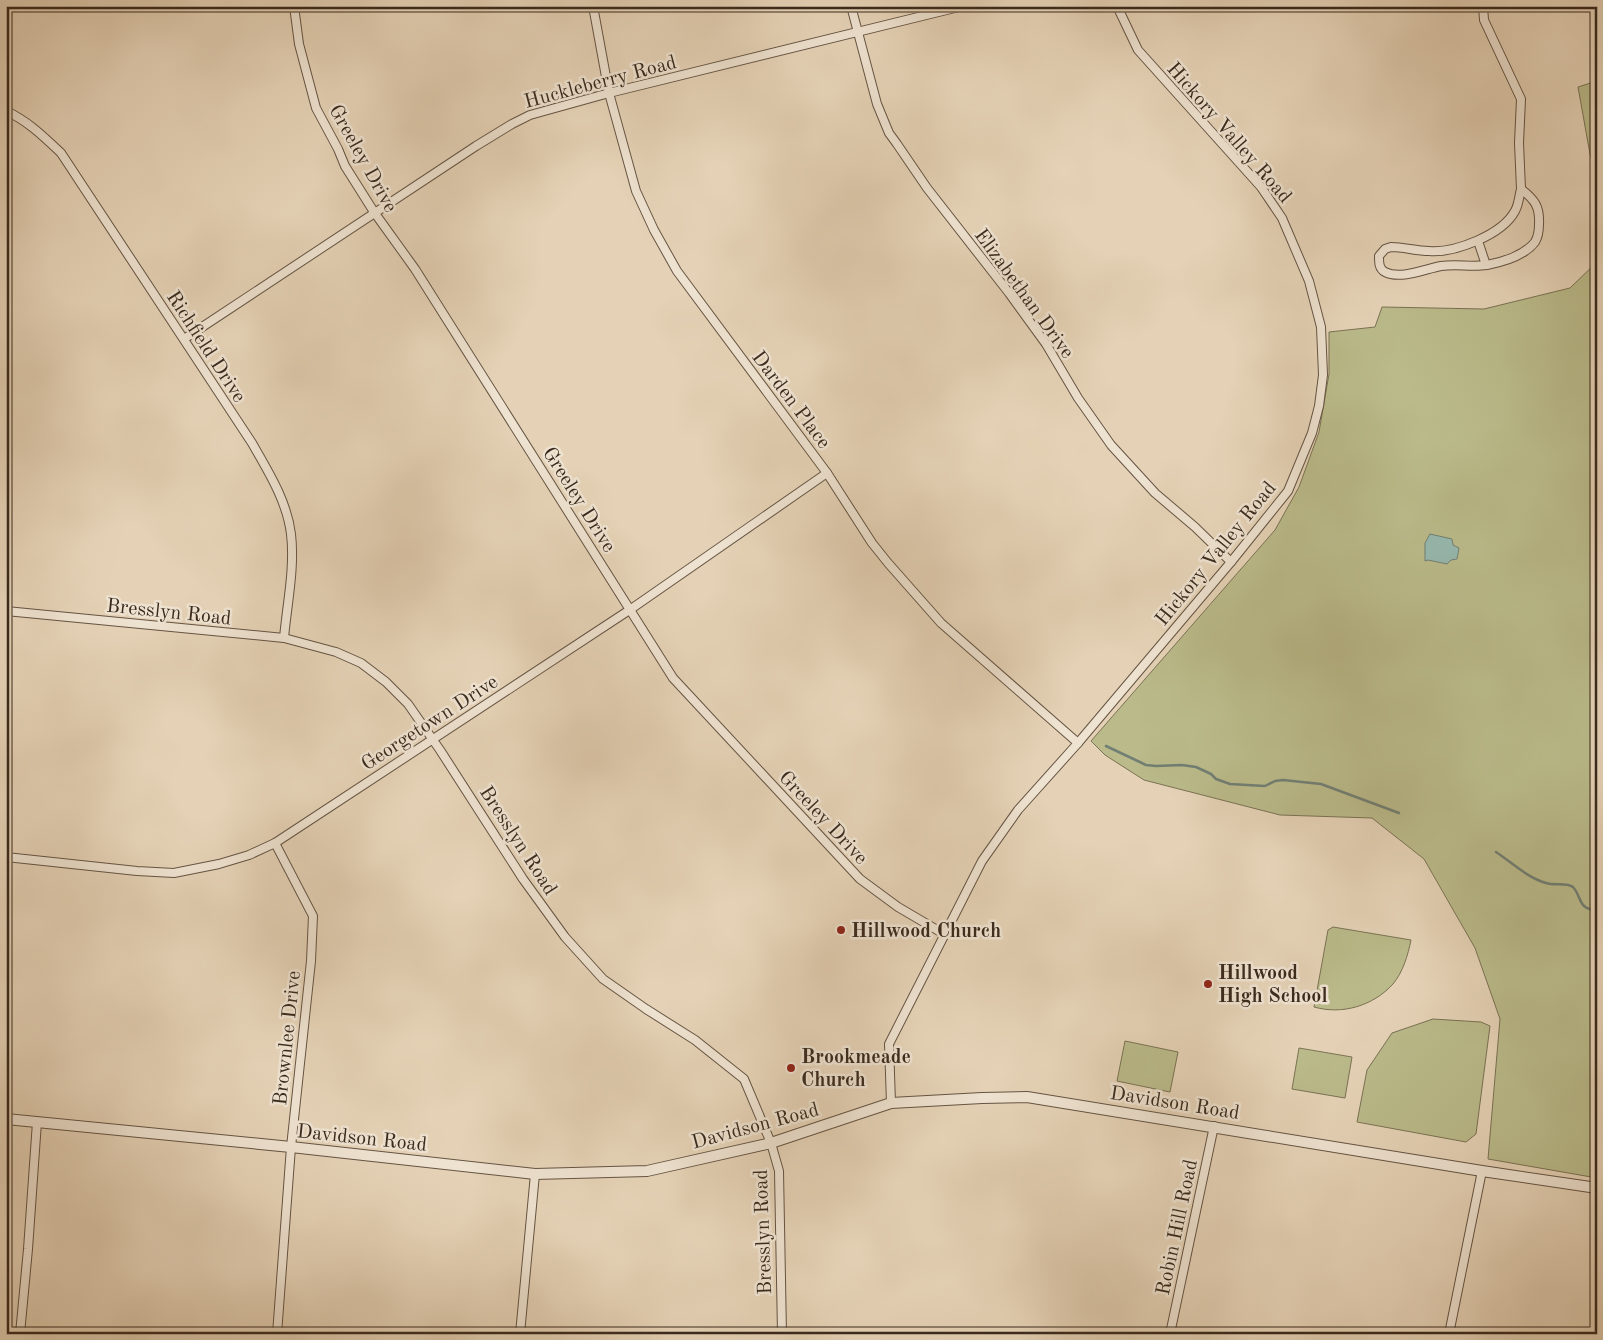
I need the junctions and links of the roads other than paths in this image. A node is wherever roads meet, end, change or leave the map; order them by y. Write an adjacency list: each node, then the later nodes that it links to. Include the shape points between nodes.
1 (294, 6): 11 (street, Greeley Drive, via 299,44 316,108 345,166)
2 (593, 6): 8 (street, Darden Place)
3 (851, 6): 7 (street, Elizabethan Drive)
4 (963, 6): 7 (street, Huckleberry Road)
5 (1116, 6): 16 (street, Hickory Valley Road, via 1138,50 1261,188 1282,218 1310,281 1321,327 1323,375 1312,432 1288,491)
6 (1483, 6): 10 (street, via 1484,20 1521,99)
7 (858, 32): 8 (street, Huckleberry Road); 16 (street, Elizabethan Drive, via 879,112 889,133 927,188 1046,344 1078,398 1112,445 1155,493)
8 (610, 93): 11 (street, Huckleberry Road, via 530,115 512,124); 15 (street, Darden Place, via 636,190 676,271)
9 (6, 111): 14 (street, Richfield Drive, via 36,130 60,153)
10 (1521, 189): 12 (street, via 1515,211 1508,221); 13 (street, via 1532,198 1540,213 1536,241 1513,257)
11 (374, 212): 14 (street, Huckleberry Road); 17 (street, Greeley Drive, via 415,270)
12 (1478, 241): 13 (street); 13 (street, via 1430,252 1391,247 1378,256 1379,265 1382,272 1402,275 1444,266)
13 (1486, 265)
14 (184, 339): 19 (street, Richfield Drive, via 252,443 272,477 284,508 291,533 292,559)
15 (827, 473): 17 (street, Georgetown Drive); 21 (street, Darden Place, via 872,542 941,623)
16 (1231, 562): 21 (street, Hickory Valley Road)
17 (631, 610): 20 (street, Georgetown Drive); 24 (street, Greeley Drive, via 673,678 860,880)
18 (6, 611): 19 (street, Bresslyn Road)
19 (284, 638): 20 (street, Bresslyn Road, via 336,652 361,663 405,701)
20 (433, 741): 22 (street, Georgetown Drive); 29 (street, Bresslyn Road, via 565,937 603,979 695,1040 744,1079)
21 (1078, 743): 24 (street, Hickory Valley Road, via 1018,810 982,861)
22 (275, 843): 23 (street, Georgetown Drive, via 219,864 174,872); 30 (street, Brownlee Drive, via 312,916 311,961)
23 (6, 857)
24 (944, 934): 25 (street, Hickory Valley Road, via 889,1044)
25 (891, 1103): 28 (street, Davidson Road, via 1027,1097); 29 (street, Davidson Road)
26 (6, 1119): 27 (street, Davidson Road)
27 (37, 1122): 30 (street, Davidson Road); 34 (street)
28 (1214, 1126): 31 (street, Davidson Road); 38 (street, Robin Hill Road)
29 (771, 1142): 32 (street, Davidson Road, via 647,1171); 37 (street, Bresslyn Road, via 779,1171)
30 (291, 1147): 32 (street, Davidson Road); 35 (street, Brownlee Drive)
31 (1482, 1171): 33 (street, Davidson Road); 39 (street)
32 (535, 1174): 36 (street)
33 (1597, 1188)
34 (20, 1334)
35 (277, 1334)
36 (520, 1334)
37 (782, 1334)
38 (1170, 1334)
39 (1449, 1334)

